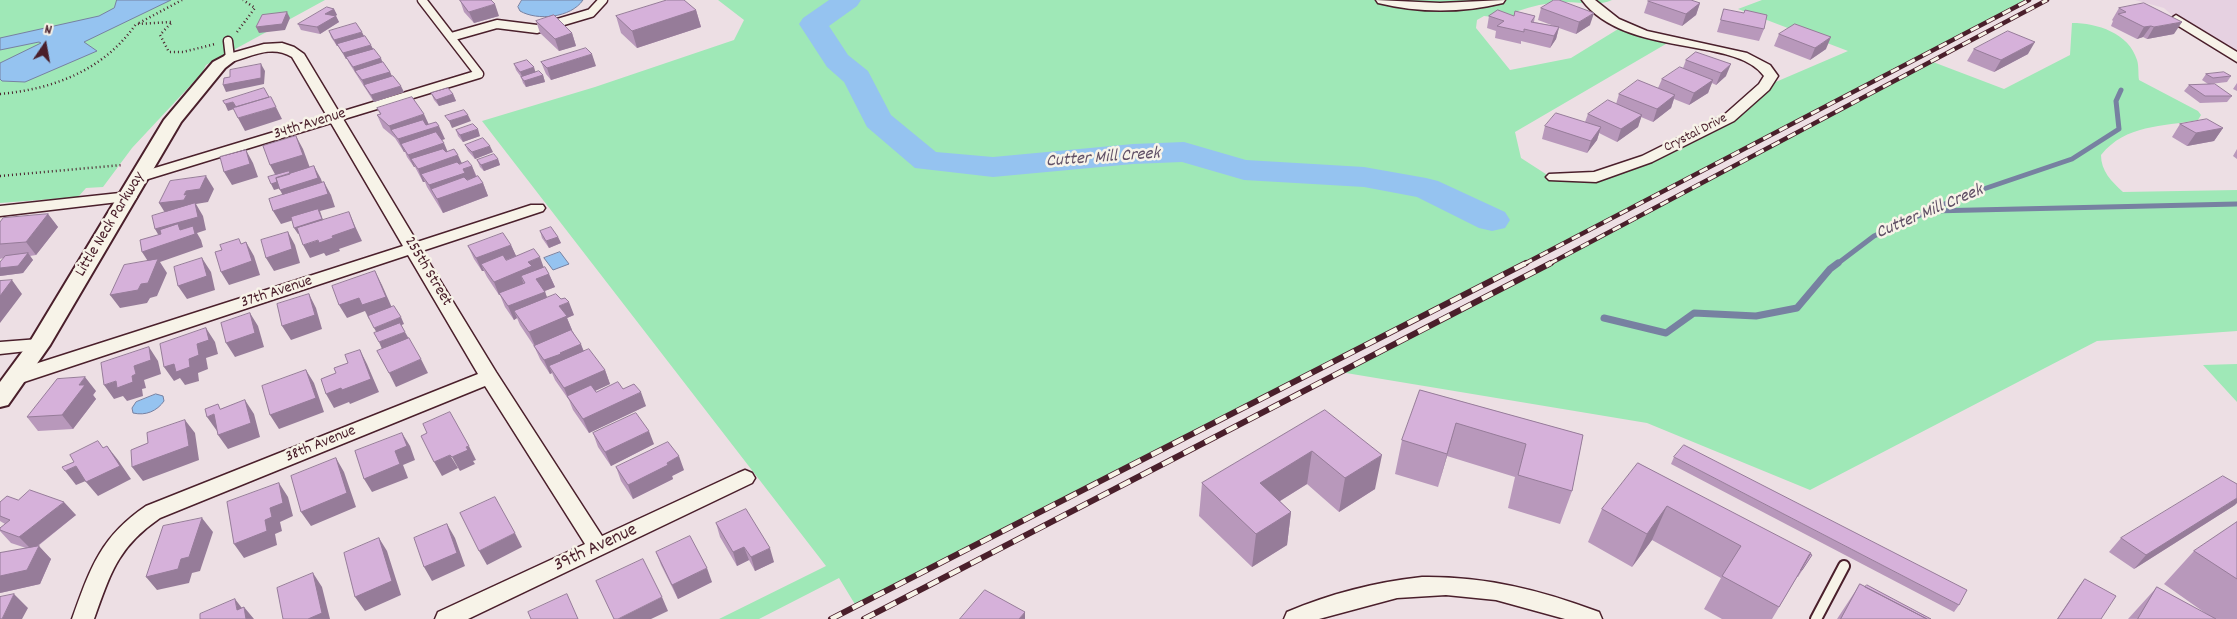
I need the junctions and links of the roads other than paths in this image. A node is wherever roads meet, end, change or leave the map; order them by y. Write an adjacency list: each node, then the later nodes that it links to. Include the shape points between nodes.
1 (422, 0): 7 (lane)
2 (603, 0): 7 (lane, via 591,13 537,29 497,24)
3 (1382, 0): 4 (street, via 1438,7)
4 (1499, 0)
5 (1588, 0): 13 (street, Crystal Drive, via 1604,16 1623,26 1670,41 1745,58 1762,65 1771,76 1764,87 1729,118 1647,159 1596,177)
6 (2176, 19): 9 (street)
7 (451, 37): 10 (lane)
8 (229, 50): 11 (street, 255th Street, via 279,47 292,50); 12 (street, Little Neck Parkway, via 173,120)
9 (2237, 58)
10 (479, 74): 11 (lane, 34th Avenue)
11 (334, 118): 12 (street, 34th Avenue); 17 (street, 255th Street)
12 (140, 177): 14 (street, Little Neck Parkway)
13 (1554, 178)
14 (129, 197): 16 (street); 18 (street, Little Neck Parkway)
15 (537, 208): 17 (street, 37th Avenue)
16 (0, 211)
17 (414, 249): 20 (street, 37th Avenue); 21 (street, 255th Street)
18 (39, 345): 19 (street); 20 (street, Little Neck Parkway)
19 (0, 348)
20 (17, 377): 22 (street, Little Neck Parkway)
21 (489, 377): 24 (street, 255th Street); 26 (street, 38th Avenue, via 152,512 112,547)
22 (0, 399)
23 (745, 478): 24 (street, 39th Avenue)
24 (599, 548): 27 (street, 39th Avenue)
25 (1844, 566): 30 (lane)
26 (83, 619)
27 (446, 619)
28 (1295, 619): 29 (street, via 1328,605 1398,589 1441,586 1480,589 1558,605)
29 (1591, 619)
30 (1816, 619)

